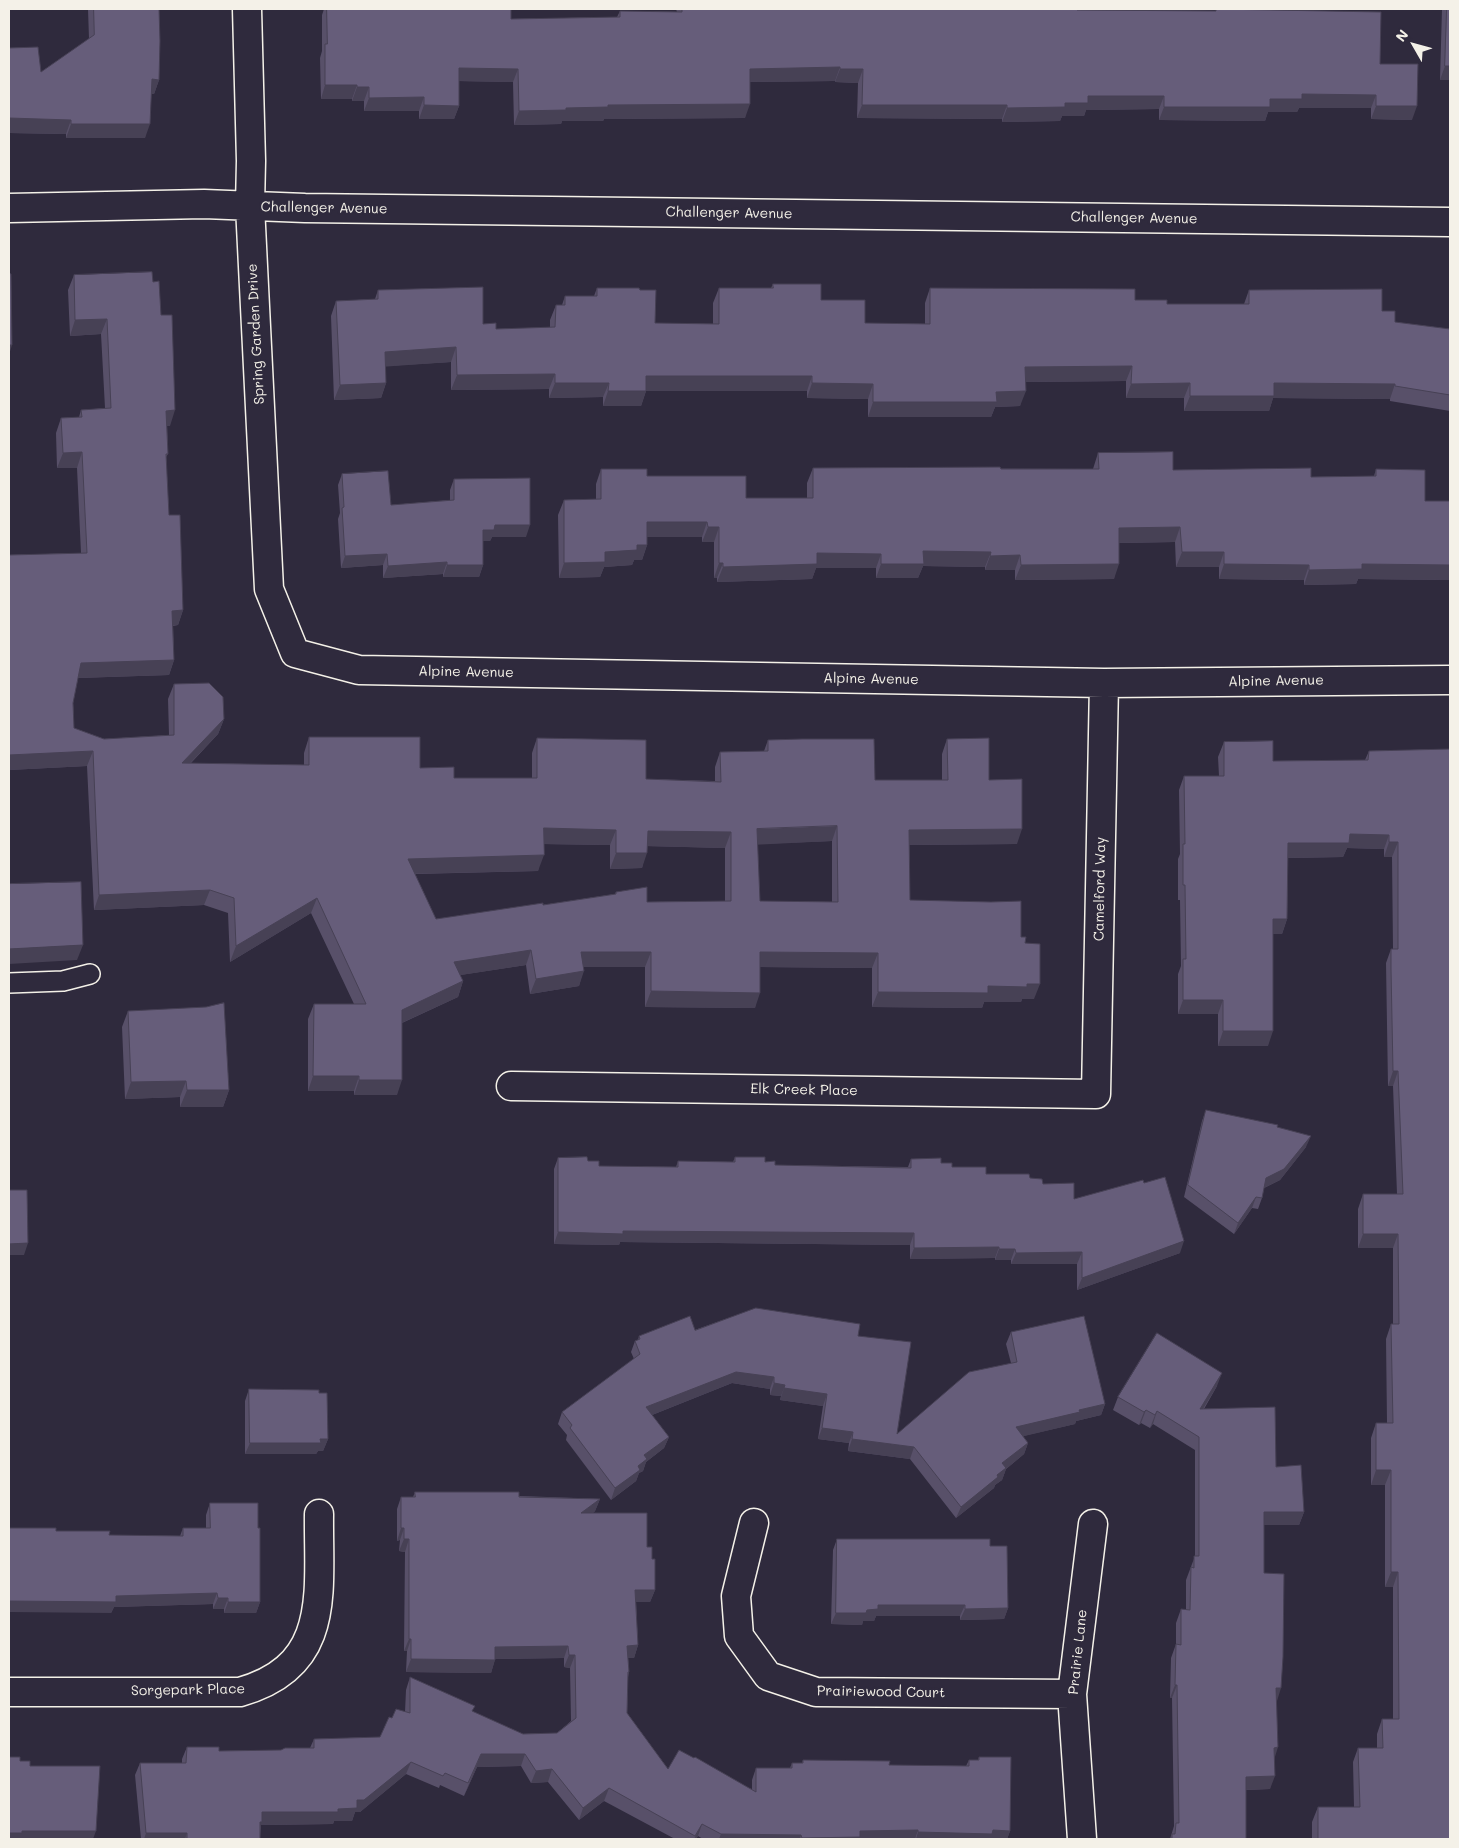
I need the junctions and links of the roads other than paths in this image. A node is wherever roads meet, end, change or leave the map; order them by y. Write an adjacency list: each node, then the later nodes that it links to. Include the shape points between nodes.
1 (247, 9): 2 (street, Spring Garden Drive)
2 (250, 206): 3 (street, Challenger Avenue); 4 (street, Challenger Avenue); 5 (street, Spring Garden Drive, via 268,589)
3 (9, 208)
4 (1450, 222)
5 (295, 654): 7 (street, Alpine Avenue, via 359,670)
6 (1450, 680): 7 (street, Alpine Avenue)
7 (1104, 683): 11 (street, Camelford Way)
8 (90, 974): 9 (lane, via 63,982)
9 (9, 983)
10 (511, 1086): 11 (street, Elk Creek Place)
11 (1096, 1094)
12 (319, 1514): 15 (street, Sorgepark Place, via 318,1611 313,1631 296,1660 276,1678 240,1692)
13 (754, 1523): 16 (street, Prairiewood Court, via 736,1596 739,1636 768,1676 816,1692)
14 (1093, 1524): 16 (street, Prairie Lane)
15 (9, 1692)
16 (1072, 1694): 17 (street, Prairie Lane)
17 (1082, 1839)

